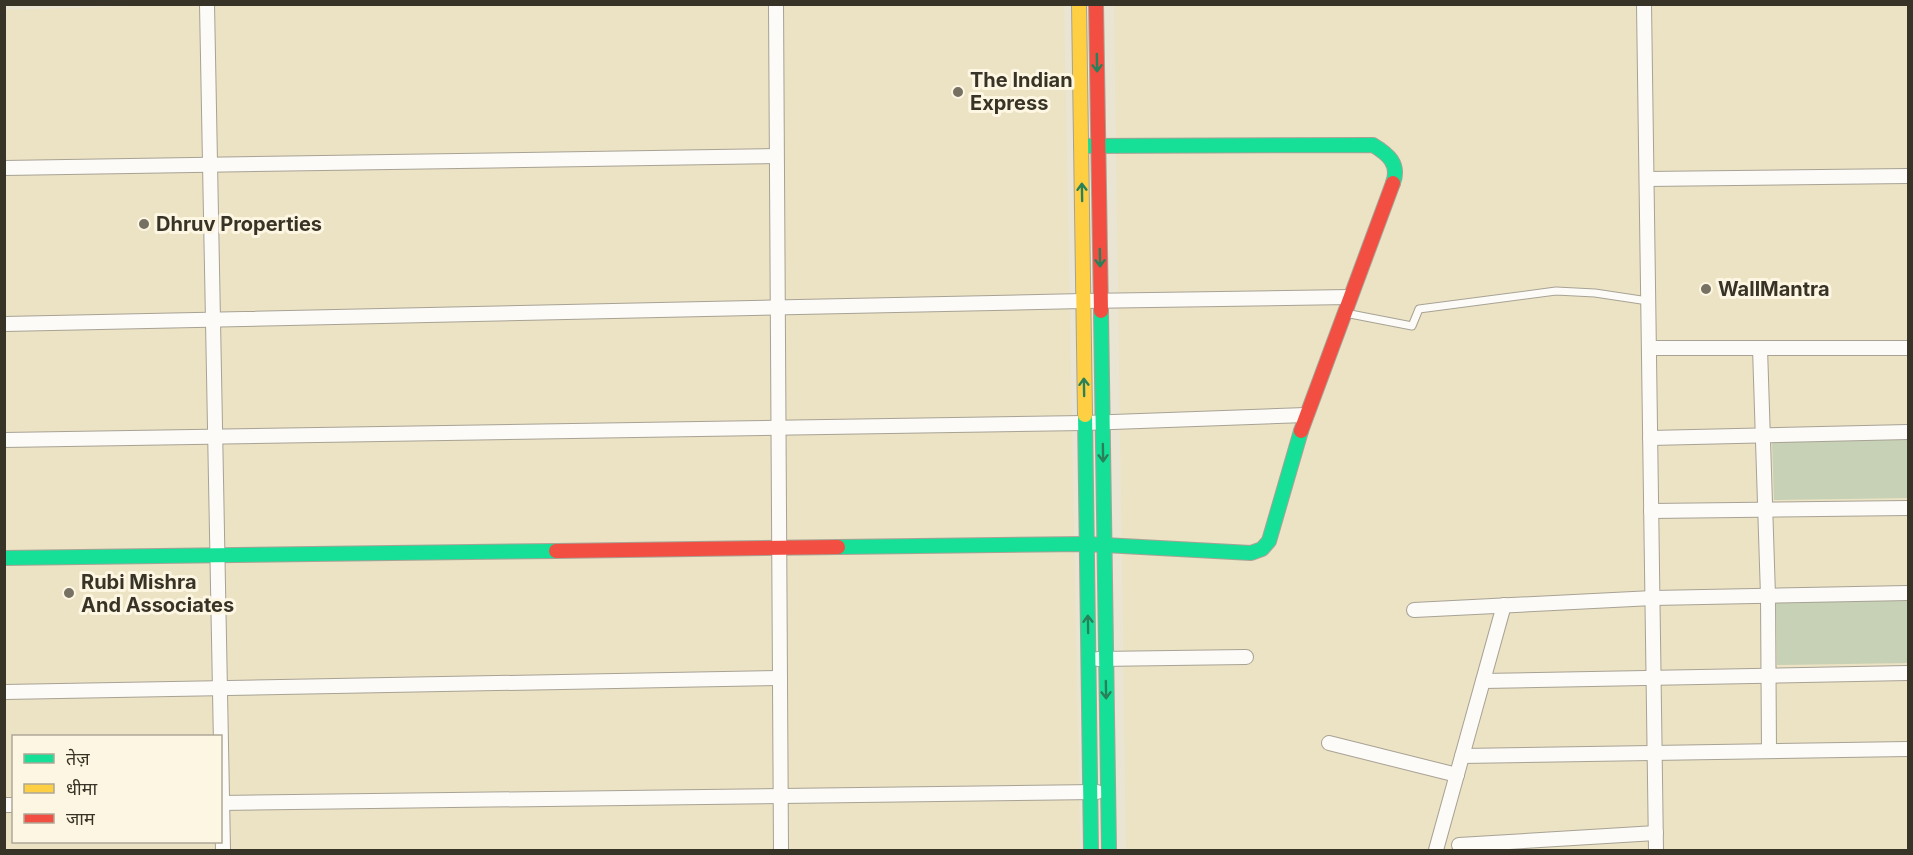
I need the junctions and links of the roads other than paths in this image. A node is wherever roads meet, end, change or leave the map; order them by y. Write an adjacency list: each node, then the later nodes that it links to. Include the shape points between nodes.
1 (207, 4): 9 (street)
2 (776, 4): 8 (street)
3 (1079, 4): 7 (street)
4 (1096, 4): 6 (street, one-way to 6)
5 (1644, 4): 12 (street)
6 (1098, 146): 7 (street); 13 (street, via 1373,145 1385,152 1395,162 1396,174); 14 (street, one-way to 14)
7 (1081, 147): 15 (street, one-way to 7)
8 (776, 156): 9 (street); 17 (street)
9 (210, 165): 10 (street); 19 (street)
10 (4, 168)
11 (1908, 176): 12 (street)
12 (1647, 179): 16 (street)
13 (1349, 297): 14 (street); 18 (street)
14 (1100, 300): 15 (street); 25 (street)
15 (1083, 301): 17 (street); 26 (street, one-way to 15)
16 (1648, 301): 18 (lane, via 1556,291 1419,309 1412,326); 21 (street)
17 (778, 307): 19 (street); 27 (street)
18 (1344, 312): 24 (street)
19 (213, 319): 20 (street); 30 (street)
20 (4, 324)
21 (1649, 348): 22 (street); 31 (street)
22 (1760, 348): 23 (street); 29 (street)
23 (1908, 348)
24 (1306, 415): 25 (street); 37 (street, via 1269,541 1262,549 1251,553)
25 (1102, 422): 26 (street); 37 (street, one-way to 37)
26 (1085, 423): 27 (street); 36 (street)
27 (778, 428): 30 (street); 38 (street)
28 (1908, 432): 29 (street)
29 (1763, 435): 31 (street); 34 (street)
30 (215, 437): 32 (street); 39 (street)
31 (1650, 438): 35 (street)
32 (4, 441)
33 (1908, 508): 34 (street)
34 (1765, 510): 35 (street); 42 (street)
35 (1651, 512): 43 (street)
36 (1086, 544): 37 (street); 38 (street); 47 (street, one-way to 36)
37 (1104, 544): 48 (street)
38 (779, 548): 39 (street); 51 (street)
39 (217, 555): 40 (street); 54 (street)
40 (4, 558)
41 (1908, 593): 42 (street)
42 (1768, 596): 43 (street); 50 (street)
43 (1653, 598): 44 (street); 52 (street)
44 (1504, 605): 45 (street); 53 (street)
45 (1414, 610)
46 (1246, 657): 48 (street)
47 (1088, 659): 48 (street); 64 (street)
48 (1106, 659): 63 (street, one-way to 63)
49 (1908, 673): 50 (street)
50 (1770, 675): 52 (street); 59 (street)
51 (780, 678): 54 (street); 65 (street)
52 (1654, 678): 53 (street); 60 (street)
53 (1483, 681): 61 (street)
54 (220, 688): 55 (street); 56 (street)
55 (4, 692)
56 (220, 735)
57 (1329, 742): 62 (street)
58 (1908, 748): 59 (street)
59 (1769, 751): 60 (street)
60 (1655, 753): 61 (street); 68 (street)
61 (1462, 756): 62 (street)
62 (1457, 775): 74 (street)
63 (1108, 792): 64 (street); 73 (street)
64 (1090, 793): 65 (street); 72 (street)
65 (781, 796): 66 (street); 71 (street)
66 (222, 803)
67 (222, 826): 70 (street)
68 (1656, 833): 69 (street); 75 (street)
69 (1459, 844)
70 (223, 850)
71 (781, 850)
72 (1091, 850)
73 (1109, 850)
74 (1436, 850)
75 (1656, 850)

